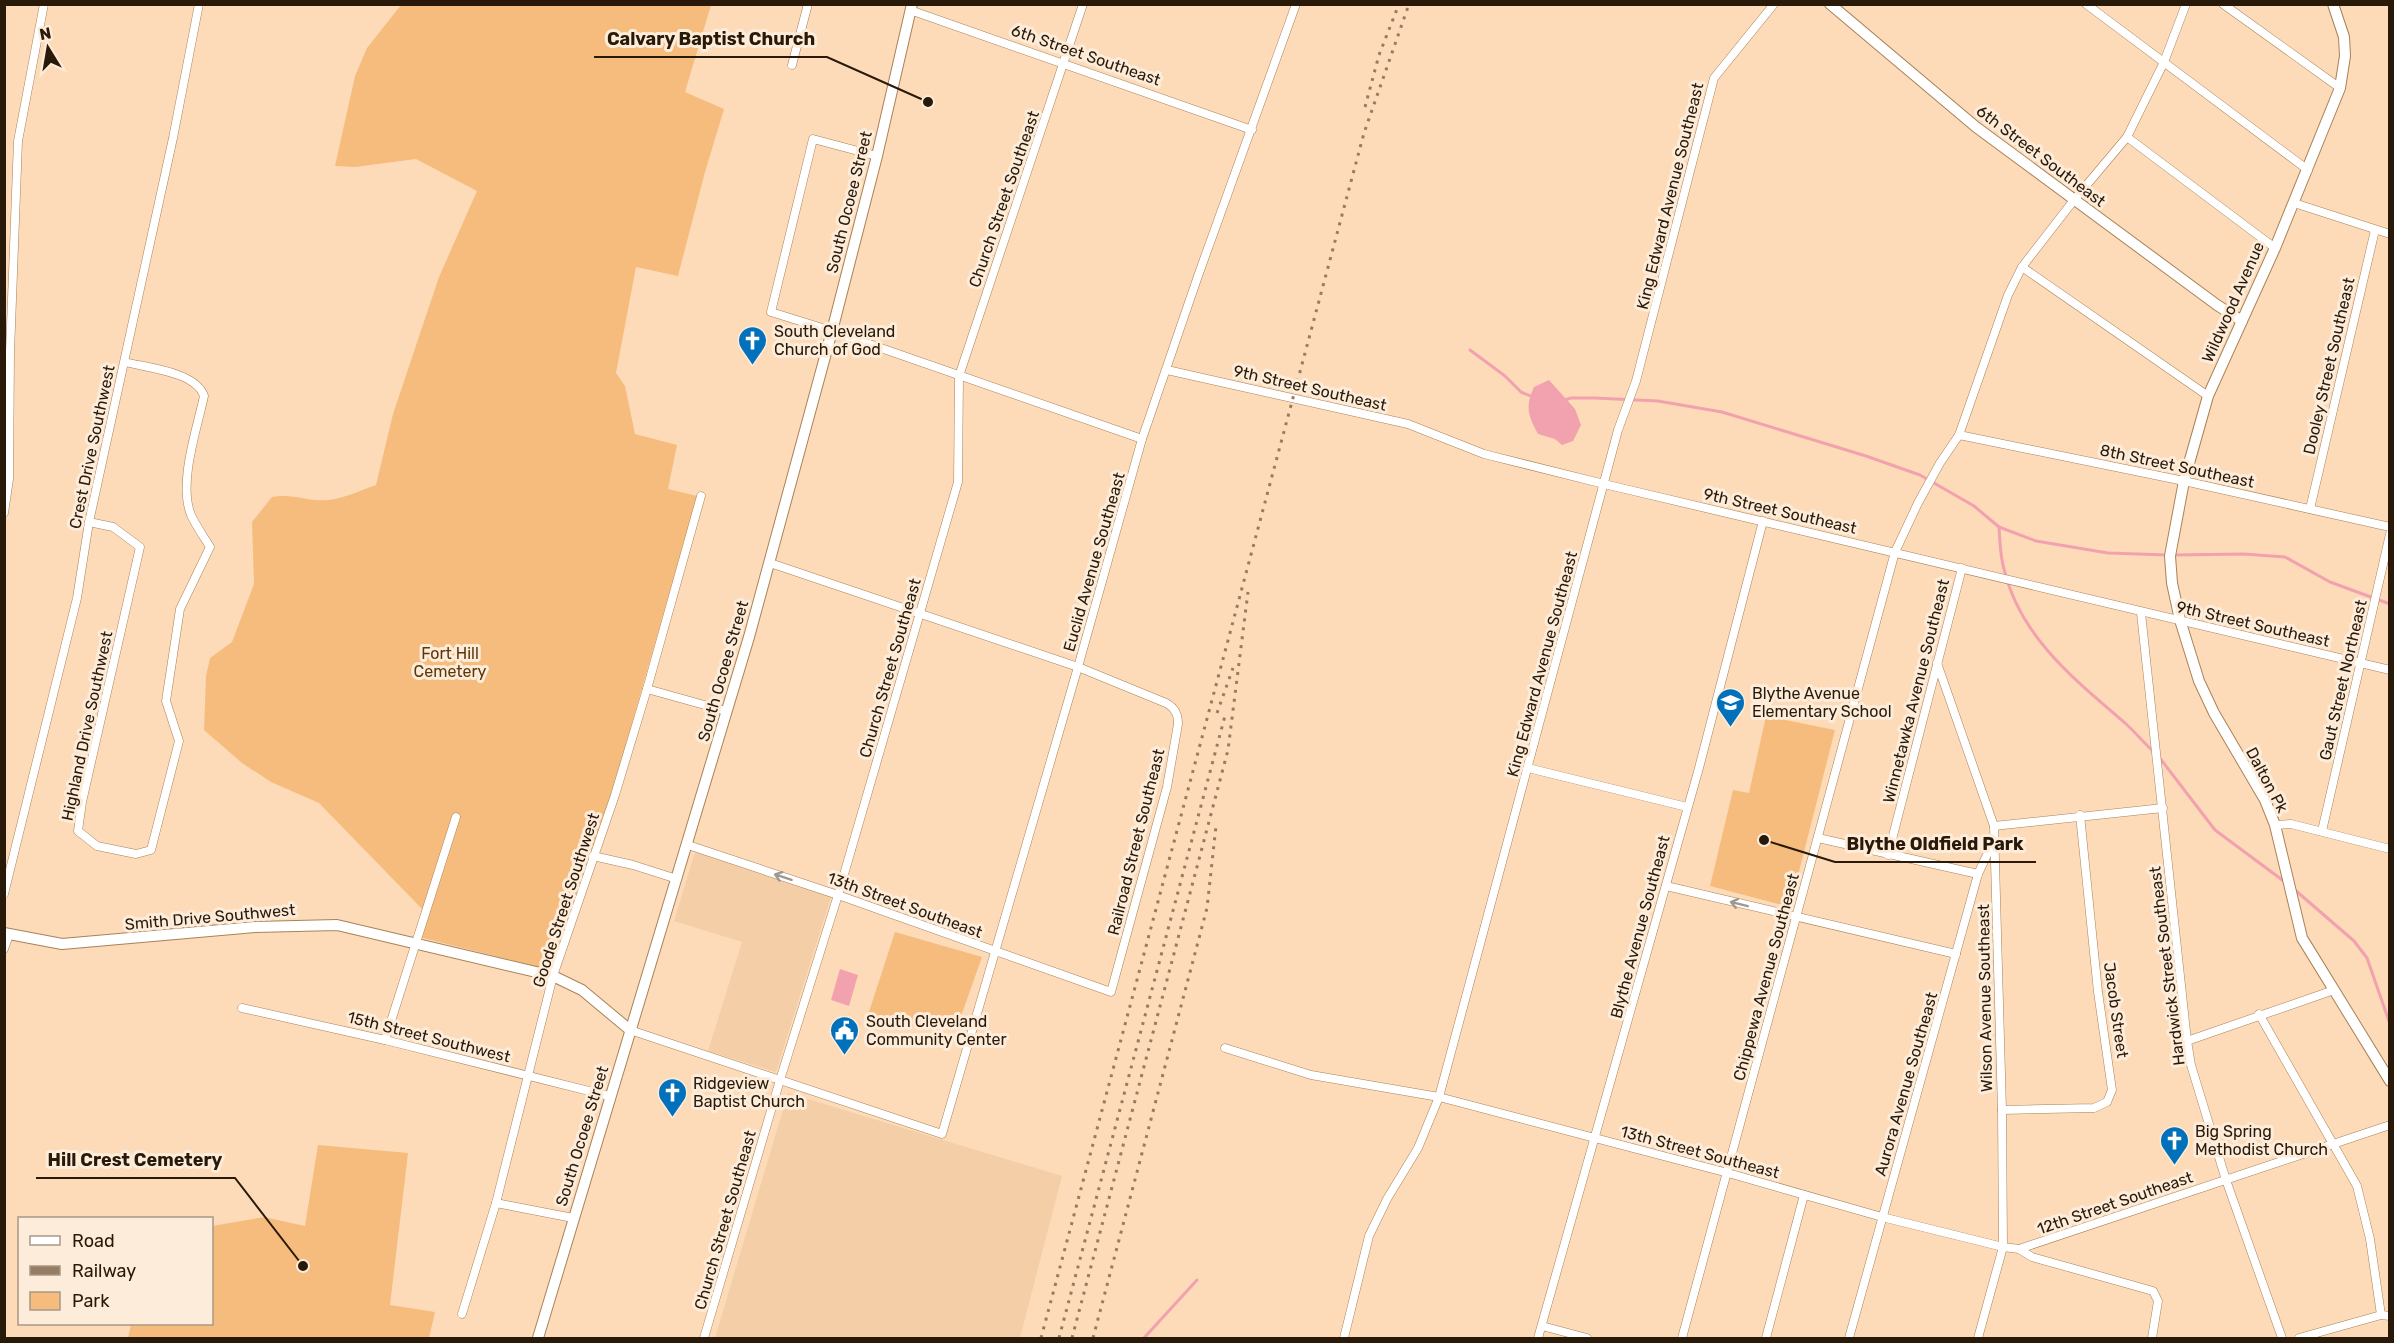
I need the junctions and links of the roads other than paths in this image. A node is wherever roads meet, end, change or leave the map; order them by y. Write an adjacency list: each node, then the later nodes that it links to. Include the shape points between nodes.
1 (44, 4): 29 (street, via 18,141)
2 (199, 4): 30 (street, Crest Drive Southwest)
3 (808, 4): 15 (street)
4 (1083, 4): 14 (street, Church Street Southeast)
5 (1296, 4): 17 (street, Euclid Avenue Southeast)
6 (1774, 4): 37 (street, King Edward Avenue Southeast, via 1714,78 1636,381)
7 (1830, 4): 21 (street, 6th Street Southeast, via 1976,127)
8 (2086, 4): 13 (street)
9 (2186, 4): 13 (street, Chippewa Avenue Southeast)
10 (2223, 4): 16 (street)
11 (2333, 4): 16 (street, Wildwood Avenue, via 2344,37)
12 (911, 7): 14 (street, 6th Street Southeast); 19 (street, South Ocoee Street)
13 (2164, 62): 18 (street, Chippewa Avenue Southeast); 20 (street)
14 (1064, 64): 17 (street, 6th Street Southeast); 32 (street, Church Street Southeast)
15 (792, 65)
16 (2340, 88): 20 (street, Wildwood Avenue)
17 (1252, 130): 31 (street, Euclid Avenue Southeast)
18 (2127, 137): 21 (street, Chippewa Avenue Southeast); 25 (street)
19 (877, 156): 28 (street, South Ocoee Street); 28 (street, via 813,140 771,312)
20 (2308, 170): 22 (street, Wildwood Avenue)
21 (2074, 200): 26 (street, Chippewa Avenue Southeast); 27 (street, 6th Street Southeast)
22 (2294, 203): 23 (street); 25 (street, Wildwood Avenue)
23 (2375, 230): 24 (street); 39 (street, Dooley Street Southeast)
24 (2390, 234)
25 (2275, 248): 27 (street, Wildwood Avenue)
26 (2022, 267): 33 (street); 34 (street, Chippewa Avenue Southeast, via 2008,295)
27 (2242, 321): 33 (street, Wildwood Avenue)
28 (832, 331): 32 (street); 46 (street, South Ocoee Street)
29 (7, 353): 40 (street, via 9,479)
30 (125, 362): 42 (street, Crest Drive Southwest); 42 (street, Highland Drive Southwest, via 182,376 201,388 204,396 188,472 187,498 210,547 180,609 166,701 179,741 151,850 136,854 96,846 78,831 140,547 113,527)
31 (1167, 370): 35 (street, Euclid Avenue Southeast); 37 (street, 9th Street Southeast, via 1408,424 1484,454)
32 (959, 376): 35 (street); 49 (street, Church Street Southeast, via 958,482)
33 (2208, 396): 36 (street, Wildwood Avenue)
34 (1959, 435): 36 (street, 8th Street Southeast); 45 (street, Chippewa Avenue Southeast, via 1918,503)
35 (1142, 439): 53 (street, Euclid Avenue Southeast)
36 (2184, 481): 39 (street, 8th Street Southeast); 50 (street, Wildwood Avenue, via 2170,556)
37 (1604, 484): 41 (street, 9th Street Southeast); 57 (street, King Edward Avenue Southeast)
38 (701, 496): 55 (street, Goode Street Southwest)
39 (2310, 508): 43 (street, 8th Street Southeast)
40 (4, 513)
41 (1763, 521): 45 (street, 9th Street Southeast); 58 (street, Blythe Avenue Southeast)
42 (89, 522): 74 (street, Crest Drive Southwest, via 77,598)
43 (2390, 526)
44 (2390, 534): 52 (street, Gaut Street Northeast)
45 (1895, 552): 47 (street, 9th Street Southeast); 65 (street, Chippewa Avenue Southeast)
46 (770, 562): 49 (street); 56 (street, South Ocoee Street)
47 (1962, 568): 48 (street, 9th Street Southeast); 51 (street, Winnetawka Avenue Southeast)
48 (2141, 612): 50 (street, 9th Street Southeast); 59 (street, Hardwick Street Southeast)
49 (920, 615): 53 (street); 75 (street, Church Street Southeast)
50 (2180, 620): 52 (street, 9th Street Southeast); 62 (street, Dalton Pk, via 2199,681)
51 (1937, 663): 63 (street, Wilson Avenue Southeast); 69 (street, Winnetawka Avenue Southeast)
52 (2361, 664): 54 (street, 9th Street Southeast); 64 (street, Gaut Street Northeast)
53 (1078, 667): 80 (street, Euclid Avenue Southeast); 84 (street, Railroad Street Southeast, via 1166,703 1178,716 1173,755)
54 (2390, 670)
55 (647, 689): 56 (street); 70 (street, Goode Street Southwest)
56 (726, 711): 67 (street, South Ocoee Street)
57 (1528, 768): 58 (street); 95 (street, King Edward Avenue Southeast)
58 (1687, 807): 73 (street, Blythe Avenue Southeast)
59 (2163, 808): 60 (street); 89 (street, Hardwick Street Southeast)
60 (2080, 815): 63 (street); 96 (street, Jacob Street, via 2112,1090 2107,1102 2094,1108)
61 (456, 817): 78 (street)
62 (2275, 825): 64 (street, via 2291,824); 83 (street, Dalton Pk, via 2298,927)
63 (1994, 826): 66 (street, Wilson Avenue Southeast)
64 (2322, 831): 68 (street)
65 (1818, 838): 69 (street); 76 (street, Chippewa Avenue Southeast)
66 (1994, 839): 71 (street, Aurora Avenue Southeast); 96 (street, Wilson Avenue Southeast)
67 (688, 845): 72 (street, South Ocoee Street); 75 (street, 13th Street Southeast, one-way to 67)
68 (2390, 849)
69 (1888, 855): 71 (street)
70 (593, 856): 72 (street); 82 (street, Goode Street Southwest)
71 (1978, 874): 81 (street, Aurora Avenue Southeast)
72 (677, 879): 87 (street, South Ocoee Street)
73 (1666, 886): 76 (street, one-way to 73); 98 (street, Blythe Avenue Southeast)
74 (4, 894)
75 (838, 895): 80 (street, 13th Street Southeast); 92 (street, Church Street Southeast)
76 (1796, 918): 81 (street); 100 (street, Chippewa Avenue Southeast)
77 (7, 934): 78 (street, Smith Drive Southwest, via 62,944 255,927 337,925); 79 (street)
78 (416, 944): 82 (street, Smith Drive Southwest); 88 (street)
79 (4, 949)
80 (995, 951): 84 (street, 13th Street Southeast); 92 (street, Euclid Avenue Southeast, via 942,1134)
81 (1956, 954): 104 (street, Aurora Avenue Southeast)
82 (553, 976): 87 (street, Smith Drive Southwest, via 582,990); 91 (street, Goode Street Southwest)
83 (2334, 990): 86 (street); 93 (street, Dalton Pk)
84 (1111, 992)
85 (242, 1008): 88 (street, 15th Street Southwest)
86 (2259, 1014): 89 (street); 99 (street)
87 (630, 1030): 92 (street); 94 (street, South Ocoee Street)
88 (385, 1040): 91 (street, 15th Street Southwest)
89 (2187, 1041): 101 (street, Hardwick Street Southeast)
90 (1225, 1048): 95 (street, 13th Street Southeast, via 1311,1075)
91 (529, 1075): 94 (street, 15th Street Southwest); 103 (street, Goode Street Southwest)
92 (780, 1080): 113 (street, Church Street Southeast)
93 (2390, 1081)
94 (609, 1096): 105 (street, South Ocoee Street)
95 (1439, 1097): 98 (street, 13th Street Southeast); 114 (street, King Edward Avenue Southeast, via 1418,1148 1369,1236)
96 (2002, 1110): 106 (street, Wilson Avenue Southeast)
97 (2390, 1125): 99 (street, 12th Street Southeast)
98 (1596, 1138): 100 (street, 13th Street Southeast); 111 (street, Blythe Avenue Southeast)
99 (2333, 1145): 101 (street, 12th Street Southeast); 109 (street, via 2357,1186 2370,1239)
100 (1728, 1173): 102 (street, 13th Street Southeast); 117 (street, Chippewa Avenue Southeast)
101 (2226, 1180): 107 (street, 12th Street Southeast); 122 (street, Hardwick Street Southeast)
102 (1804, 1195): 104 (street, 13th Street Southeast); 118 (street)
103 (496, 1203): 105 (street); 108 (street, Goode Street Southwest)
104 (1882, 1217): 106 (street, 13th Street Southeast); 119 (street, Aurora Avenue Southeast)
105 (573, 1218): 112 (street, South Ocoee Street)
106 (2003, 1247): 107 (street, 13th Street Southeast); 120 (street, Wilson Avenue Southeast)
107 (2019, 1249): 121 (street, 13th Street Southeast, via 2032,1257 2152,1291 2158,1301)
108 (462, 1314)
109 (2380, 1315): 110 (street); 123 (street)
110 (2390, 1316)
111 (1542, 1326): 115 (street, Blythe Avenue Southeast); 116 (street)
112 (538, 1338)
113 (704, 1338)
114 (1344, 1338)
115 (1538, 1338)
116 (1587, 1338)
117 (1682, 1338)
118 (1766, 1338)
119 (1849, 1338)
120 (1978, 1338)
121 (2152, 1338)
122 (2282, 1338)
123 (2299, 1338)

